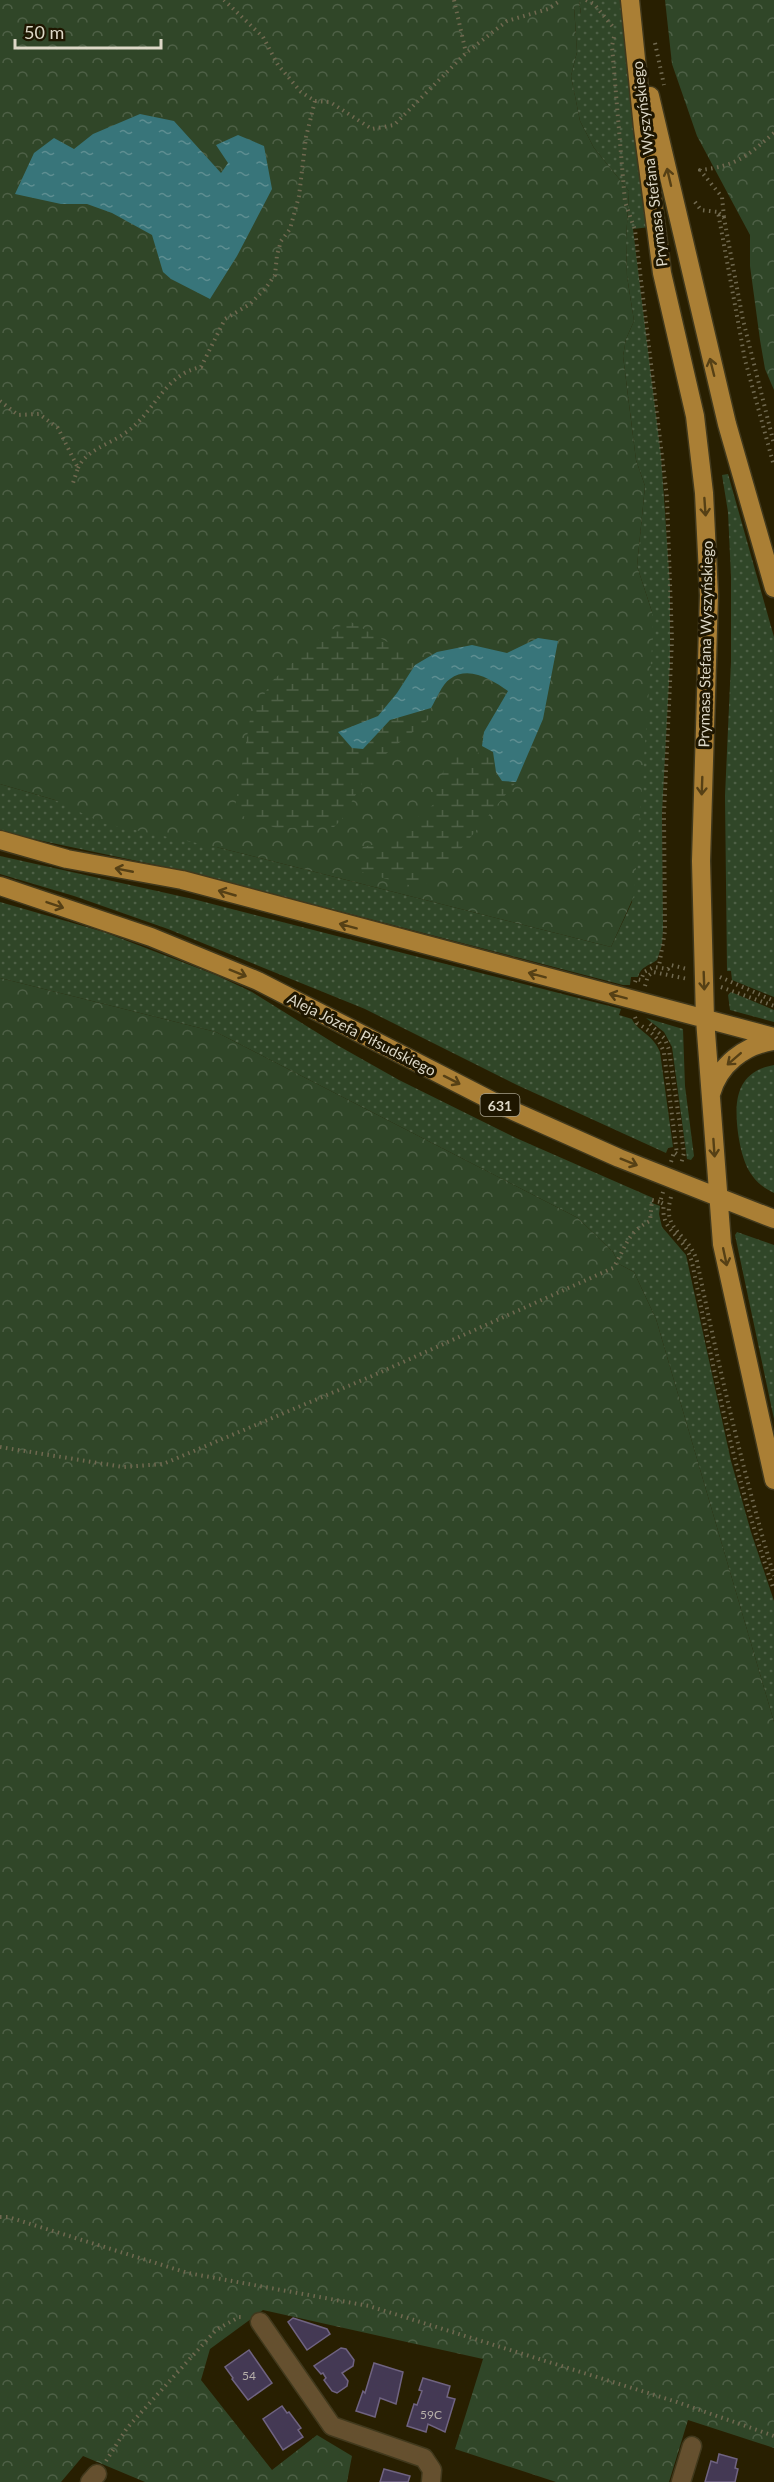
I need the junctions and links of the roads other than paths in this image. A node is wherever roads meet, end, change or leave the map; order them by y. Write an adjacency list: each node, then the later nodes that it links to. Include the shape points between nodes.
1 (630, 0): 2 (main road, Prymasa Stefana Wyszyńskiego)
2 (626, 22): 3 (main road, Prymasa Stefana Wyszyńskiego, one-way to 2, via 710,359); 6 (main road, Prymasa Stefana Wyszyńskiego, one-way to 6, via 662,273 695,416 704,493 709,595 701,861)
3 (774, 588)
4 (0, 840): 6 (main road, one-way to 4, via 182,880 67,859)
5 (0, 886): 9 (main road, Aleja Józefa Piłsudskiego / 631, one-way to 9, via 151,937 258,981 500,1105)
6 (705, 1019): 7 (main road); 8 (main road, Prymasa Stefana Wyszyńskiego)
7 (774, 1039): 8 (main road, one-way to 8, via 739,1053 722,1071)
8 (710, 1096): 9 (main road, Prymasa Stefana Wyszyńskiego, one-way to 9)
9 (718, 1199): 10 (main road, 631); 11 (main road, Prymasa Stefana Wyszyńskiego, one-way to 11, via 722,1244)
10 (774, 1220)
11 (774, 1480)
12 (260, 2322): 14 (street, via 332,2426 424,2458 432,2469)
13 (692, 2445): 15 (street)
14 (431, 2482)
15 (681, 2482)

